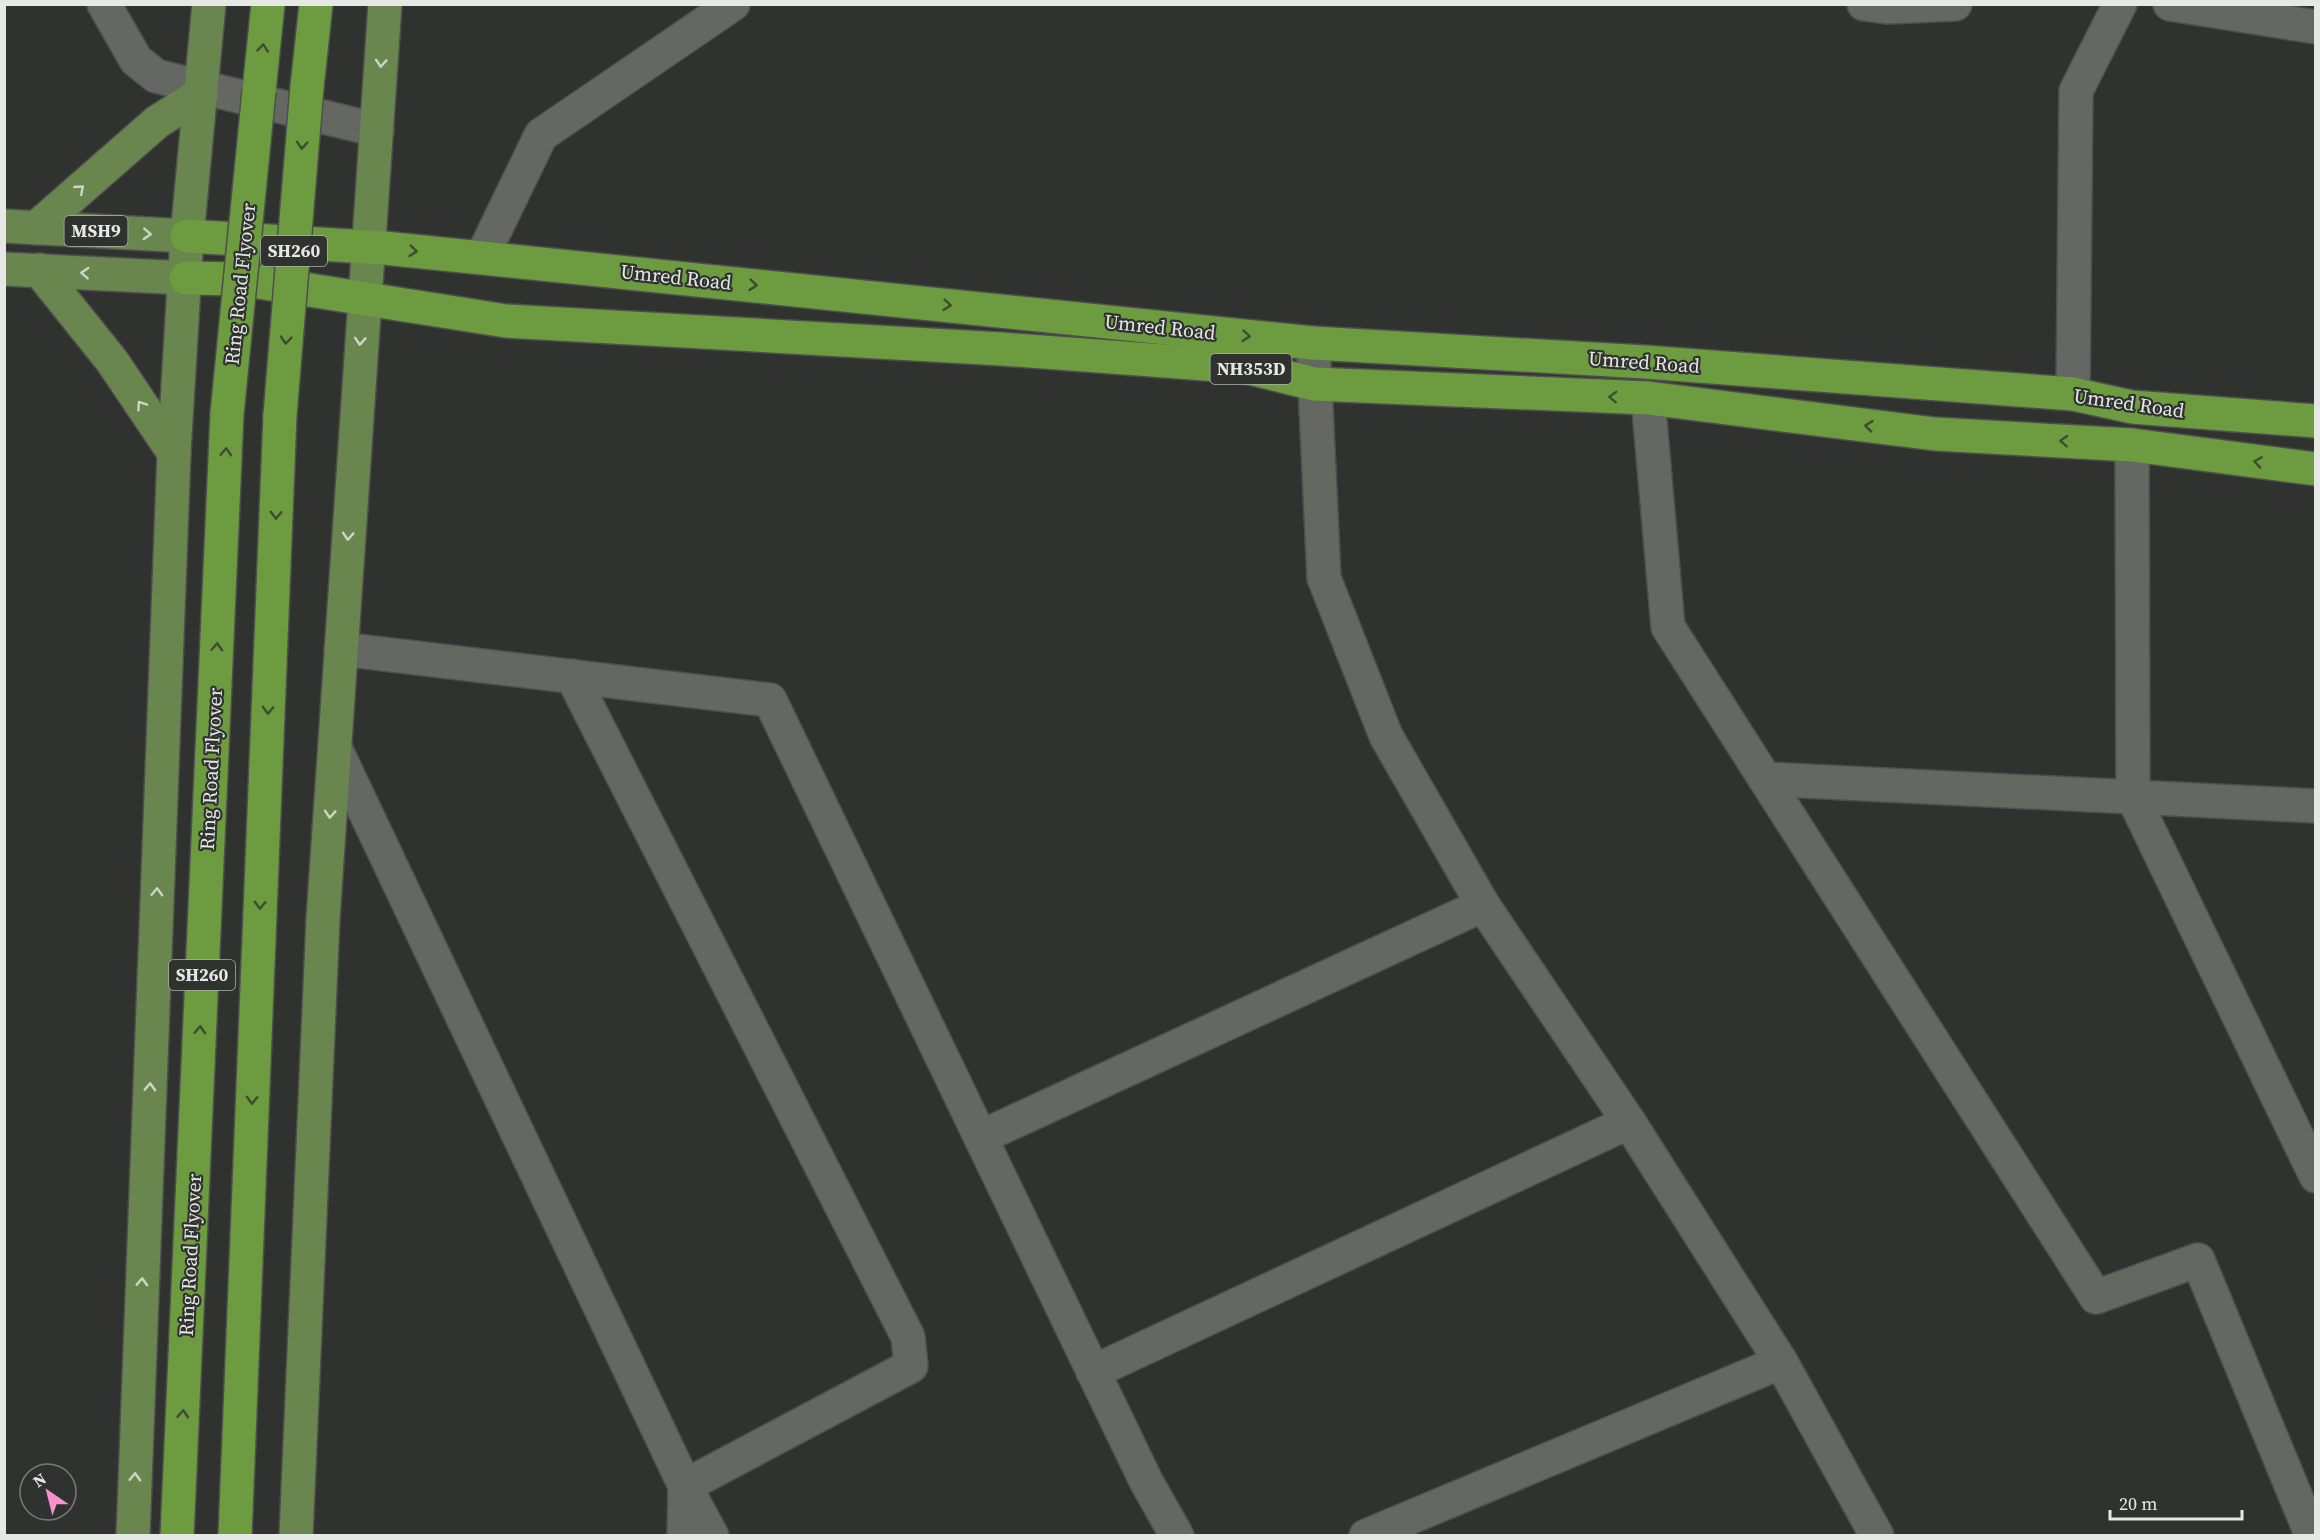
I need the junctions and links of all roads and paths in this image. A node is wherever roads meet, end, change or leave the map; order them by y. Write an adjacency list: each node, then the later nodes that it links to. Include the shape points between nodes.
1 (104, 4): 12 (street, via 136,60 156,76)
2 (209, 4): 12 (main road)
3 (268, 4): 44 (highway, Ring Road Flyover / SH260, one-way to 3, bridge, via 227,414)
4 (316, 4): 45 (highway, SH260, one-way to 45, bridge, via 280,415)
5 (385, 4): 13 (main road, one-way to 13)
6 (733, 4): 17 (street, via 541,135)
7 (1955, 4): 10 (street)
8 (2120, 4): 24 (street, via 2076,91)
9 (2170, 4): 11 (street)
10 (1879, 6)
11 (2316, 27)
12 (201, 91): 13 (street); 14 (main road, one-way to 12); 15 (main road)
13 (377, 130): 16 (main road)
14 (20, 227): 15 (main road, Umred Road / MSH9, one-way to 15)
15 (187, 236): 16 (highway, Umred Road / NH353D); 20 (main road)
16 (368, 246): 17 (highway, Umred Road / NH353D, one-way to 17); 21 (main road)
17 (482, 257): 22 (highway, Umred Road / NH353D, one-way to 22)
18 (4, 269): 19 (main road)
19 (39, 270): 20 (main road, one-way to 19); 28 (main road, one-way to 19, via 111,361)
20 (186, 278): 21 (highway, NH353D, via 240,279); 28 (main road)
21 (363, 299): 23 (highway, NH353D, via 506,321 1246,367); 30 (main road, one-way to 30)
22 (1313, 343): 23 (street); 24 (highway, Umred Road / NH353D, via 1645,362)
23 (1314, 384): 25 (highway, NH353D, one-way to 23); 36 (street, via 1324,578 1386,736)
24 (2073, 394): 26 (highway, Umred Road / NH353D, via 2132,407)
25 (1648, 398): 27 (highway, NH353D, one-way to 25, via 1935,434); 33 (street, via 1668,627)
26 (2316, 421)
27 (2132, 445): 29 (highway, NH353D, one-way to 27); 34 (street)
28 (174, 453): 43 (main road, one-way to 28)
29 (2316, 469)
30 (341, 649): 31 (street); 32 (main road)
31 (572, 676): 38 (street, via 770,700); 42 (street, via 909,1337 911,1365)
32 (335, 748): 42 (street); 46 (main road, one-way to 46, via 322,931)
33 (1765, 779): 34 (street); 52 (street, via 2096,1297 2198,1260)
34 (2133, 797): 35 (street); 39 (street)
35 (2316, 806)
36 (1483, 905): 37 (street); 38 (street)
37 (1629, 1122): 40 (street); 41 (street)
38 (981, 1137): 41 (street)
39 (2316, 1176)
40 (1781, 1362): 50 (street); 51 (street)
41 (1094, 1371): 49 (street)
42 (686, 1486): 47 (street); 48 (street)
43 (133, 1536)
44 (177, 1536)
45 (235, 1536)
46 (296, 1536)
47 (684, 1536)
48 (712, 1536)
49 (1177, 1536)
50 (1366, 1536)
51 (1877, 1536)
52 (2312, 1536)

